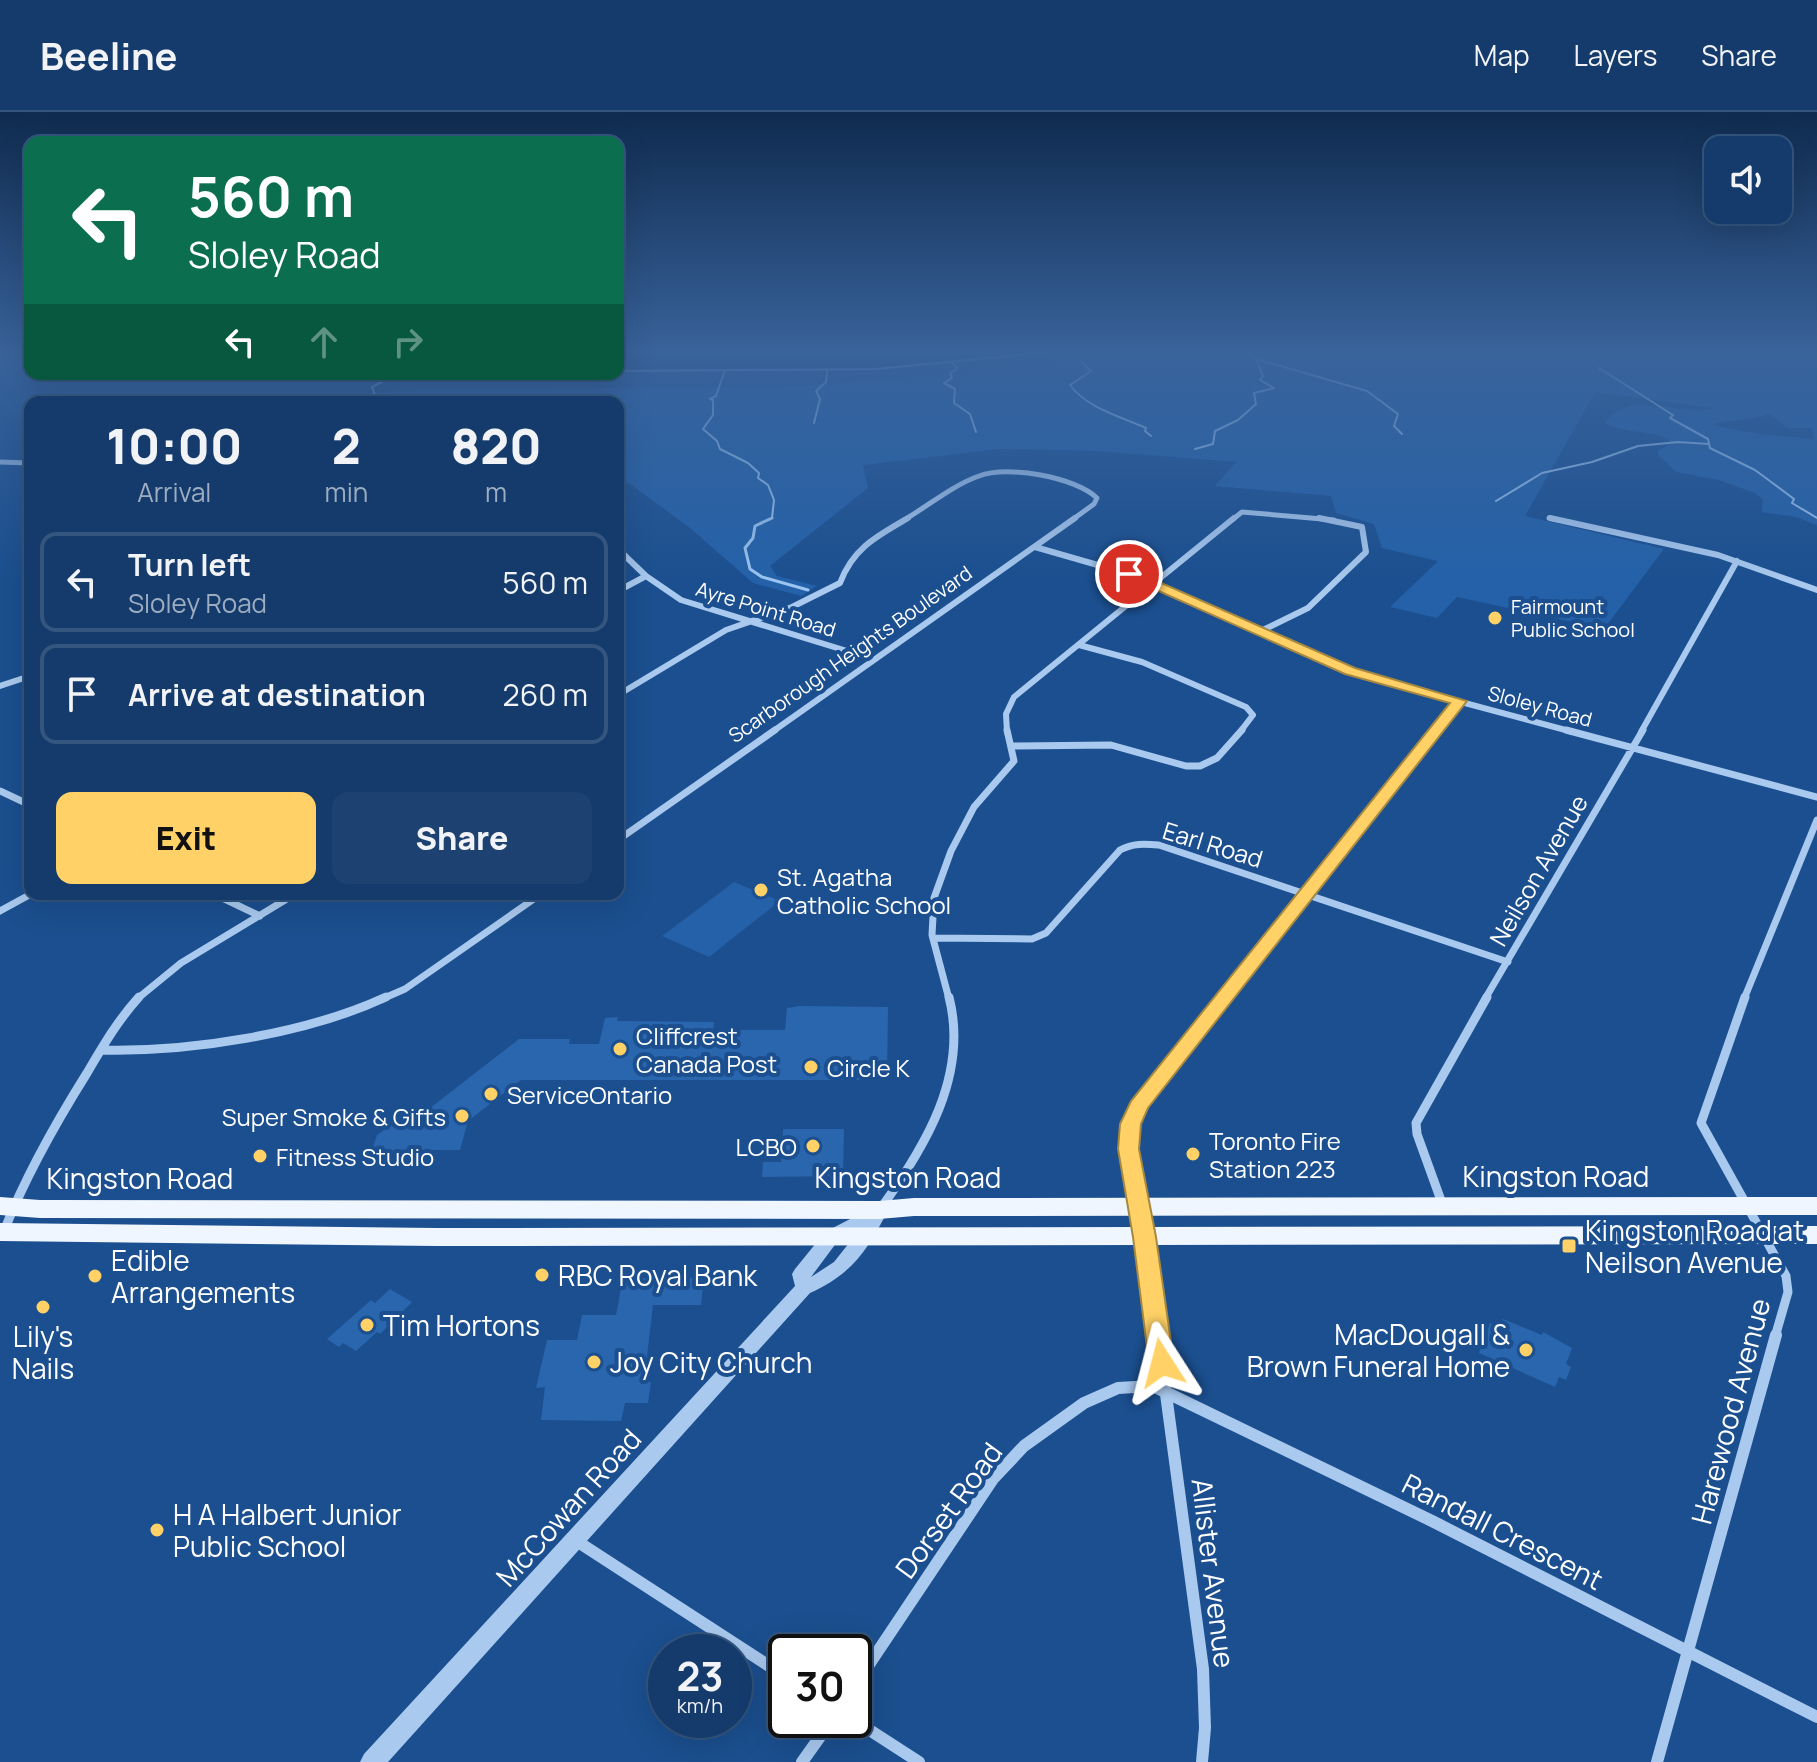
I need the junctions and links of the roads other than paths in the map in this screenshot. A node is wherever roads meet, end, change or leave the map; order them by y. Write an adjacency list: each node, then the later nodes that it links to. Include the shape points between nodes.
1 (0, 462): 2 (street)
2 (24, 463)
3 (1549, 518): 6 (street)
4 (1035, 547): 8 (street, Sloley Road); 11 (street, Scarborough Heights Boulevard, via 1094,504 1095,494 1030,474 997,471 969,481 863,545 840,583 792,607); 14 (street, Scarborough Heights Boulevard)
5 (624, 555): 7 (street, Ayre Point Road)
6 (1737, 561): 10 (street); 20 (street, Neilson Avenue)
7 (646, 576): 9 (street); 11 (street, Ayre Point Road, via 681,600)
8 (1154, 584): 12 (street, Sloley Road); 12 (street, via 1247,511 1362,527 1366,552 1308,608); 13 (street)
9 (624, 588)
10 (1817, 590)
11 (747, 621): 14 (street, Ayre Point Road); 17 (street)
12 (1261, 631): 18 (street, Sloley Road, via 1350,671)
13 (1079, 645): 19 (street, via 1005,710); 19 (street, via 1183,679 1246,707 1251,720 1217,758 1200,766 1111,745)
14 (873, 659): 25 (street, Scarborough Heights Boulevard)
15 (24, 678): 16 (street)
16 (0, 686)
17 (624, 691)
18 (1459, 701): 20 (street, Sloley Road); 26 (street)
19 (1012, 746): 33 (street, via 1014,761 970,814 939,880 932,909)
20 (1633, 747): 22 (street, Sloley Road); 34 (street, Neilson Avenue)
21 (0, 791): 23 (street)
22 (1817, 797)
23 (24, 802)
24 (1817, 820): 38 (street, Harewood Avenue, via 1701,1123)
25 (624, 836)
26 (1307, 895): 33 (street, Earl Road, via 1159,845 1129,844 1046,933 1023,939); 34 (street, Earl Road); 40 (street, via 1139,1106 1130,1124 1129,1149)
27 (24, 898): 31 (street)
28 (227, 900): 32 (street)
29 (285, 900): 32 (street)
30 (532, 900): 35 (street, via 405,989 345,1016 192,1047)
31 (0, 911)
32 (260, 916): 35 (street, via 148,987)
33 (934, 938): 41 (street, via 953,1014 951,1070 929,1129)
34 (1508, 962): 37 (street, Neilson Avenue, via 1416,1123)
35 (102, 1050): 36 (street)
36 (6, 1206): 41 (main road, Kingston Road); 42 (street)
37 (1443, 1206): 38 (main road, Kingston Road); 40 (main road, Kingston Road)
38 (1746, 1206): 39 (main road, Kingston Road); 44 (street, Harewood Avenue)
39 (1817, 1206)
40 (1138, 1207): 41 (main road, Kingston Road); 47 (street)
41 (879, 1210): 43 (street, McCowan Road); 46 (street, McCowan Road)
42 (2, 1232): 46 (main road)
43 (867, 1235): 46 (main road); 47 (main road); 48 (street, McCowan Road, via 858,1251 827,1279)
44 (1762, 1235): 45 (main road); 47 (main road); 51 (street, Harewood Avenue, via 1786,1276 1788,1292)
45 (1817, 1235)
46 (831, 1237): 48 (street, McCowan Road, via 801,1274)
47 (1145, 1237): 49 (street)
48 (804, 1288): 50 (street, McCowan Road)
49 (1166, 1391): 51 (street, Randall Crescent); 52 (street, Dorset Road, via 1136,1385 1100,1395 1024,1446 1007,1462); 60 (street, Allister Avenue, via 1203,1669)
50 (575, 1540): 53 (street); 57 (street, McCowan Road)
51 (1687, 1653): 54 (street, Randall Crescent); 61 (street, Harewood Avenue)
52 (872, 1661)
53 (768, 1665)
54 (1817, 1717)
55 (872, 1732): 59 (street)
56 (819, 1738): 58 (street)
57 (372, 1762)
58 (802, 1762)
59 (919, 1762)
60 (1202, 1762)
61 (1657, 1762)

